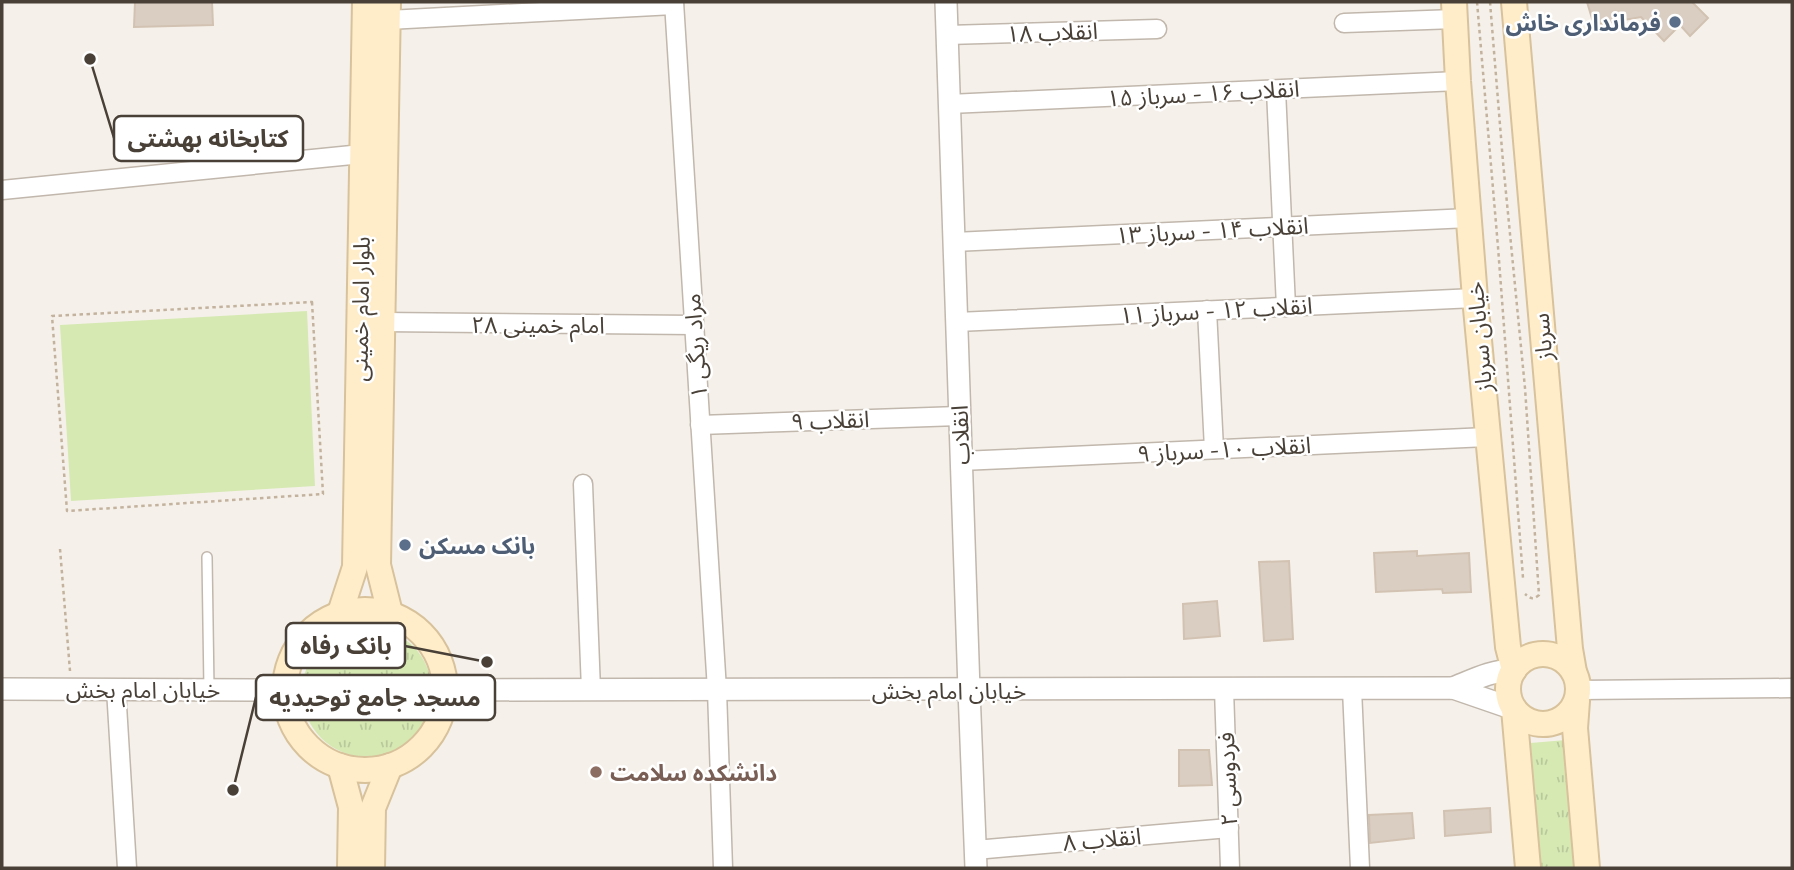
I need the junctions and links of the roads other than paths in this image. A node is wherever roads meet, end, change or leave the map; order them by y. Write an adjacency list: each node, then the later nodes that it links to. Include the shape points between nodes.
1 (365, 2): 13 (main road, بلوار امام خمینی)
2 (946, 2): 9 (street, انقلاب)
3 (1514, 2): 35 (main road, سرباز)
4 (674, 3): 6 (street); 23 (street, مراد ریگی ۱)
5 (1455, 10): 7 (street); 10 (main road, خیابان سرباز)
6 (388, 11): 21 (main road, بلوار امام خمینی)
7 (1344, 23)
8 (1157, 29): 9 (street, انقلاب ۱۸)
9 (947, 36): 12 (street, انقلاب)
10 (1458, 81): 11 (street, انقلاب ۱۶ - سرباز ۱۵); 15 (main road, خیابان سرباز)
11 (1276, 90): 12 (street, انقلاب ۱۶ - سرباز ۱۵); 16 (street)
12 (949, 104): 17 (street, انقلاب)
13 (362, 154): 14 (street); 31 (main road, بلوار امام خمینی, via 355,567)
14 (2, 190)
15 (1469, 218): 16 (street, انقلاب ۱۴ - سرباز ۱۳); 18 (main road, خیابان سرباز)
16 (1283, 227): 17 (street, انقلاب ۱۴ - سرباز ۱۳); 19 (street)
17 (954, 242): 22 (street, انقلاب)
18 (1475, 298): 19 (street, انقلاب ۱۲ - سرباز ۱۱); 26 (main road, خیابان سرباز)
19 (1286, 307): 20 (street, انقلاب ۱۲ - سرباز ۱۱)
20 (1208, 310): 22 (street, انقلاب ۱۲ - سرباز ۱۱); 27 (street)
21 (382, 322): 23 (street, امام خمینی ۲۸); 32 (main road, بلوار امام خمینی, via 378,565)
22 (957, 322): 24 (street, انقلاب)
23 (694, 325): 25 (street, مراد ریگی ۱)
24 (960, 416): 25 (street, انقلاب ۹); 28 (street, انقلاب)
25 (700, 425): 45 (street, مراد ریگی ۱)
26 (1487, 437): 27 (street, انقلاب ۱۰- سرباز ۹); 33 (main road, خیابان سرباز)
27 (1214, 449): 28 (street, انقلاب ۱۰- سرباز ۹)
28 (961, 461): 46 (street, انقلاب)
29 (583, 484): 44 (street)
30 (207, 558): 41 (lane)
31 (340, 613): 32 (main road, via 365,609); 42 (main road, via 317,625 300,642 288,665)
32 (390, 613): 43 (main road, via 412,625 430,643 441,665)
33 (1514, 670): 34 (street, via 1488,674); 35 (main road, via 1527,658 1550,655 1571,667); 47 (main road, via 1508,688)
34 (1453, 688): 40 (street, خیابان امام بخش); 47 (street)
35 (1576, 688): 36 (street); 47 (main road, via 1572,711 1554,723 1531,722); 59 (main road, سرباز)
36 (1792, 688)
37 (2, 689): 38 (street, خیابان امام بخش)
38 (116, 689): 41 (street, خیابان امام بخش); 52 (street)
39 (1224, 689): 40 (street, خیابان امام بخش); 46 (street, خیابان امام بخش); 50 (street, فردوسی ۲)
40 (1352, 689): 57 (street)
41 (209, 690): 42 (street, خیابان امام بخش)
42 (285, 690): 48 (main road, via 288,715 300,737 318,755)
43 (445, 690): 44 (street, خیابان امام بخش); 49 (main road, via 442,715 430,737 412,755)
44 (591, 690): 45 (street, خیابان امام بخش)
45 (717, 690): 46 (street, خیابان امام بخش); 55 (street, مراد ریگی ۱)
46 (969, 690): 51 (street, انقلاب)
47 (1514, 709): 58 (main road)
48 (340, 766): 49 (main road, via 365,771); 53 (main road, via 351,807)
49 (390, 766): 54 (main road, via 373,808)
50 (1229, 828): 51 (street, انقلاب ۸); 56 (street, فردوسی ۲)
51 (976, 859)
52 (127, 868)
53 (350, 868)
54 (372, 868)
55 (723, 868)
56 (1230, 868)
57 (1360, 868)
58 (1528, 868)
59 (1587, 868)

